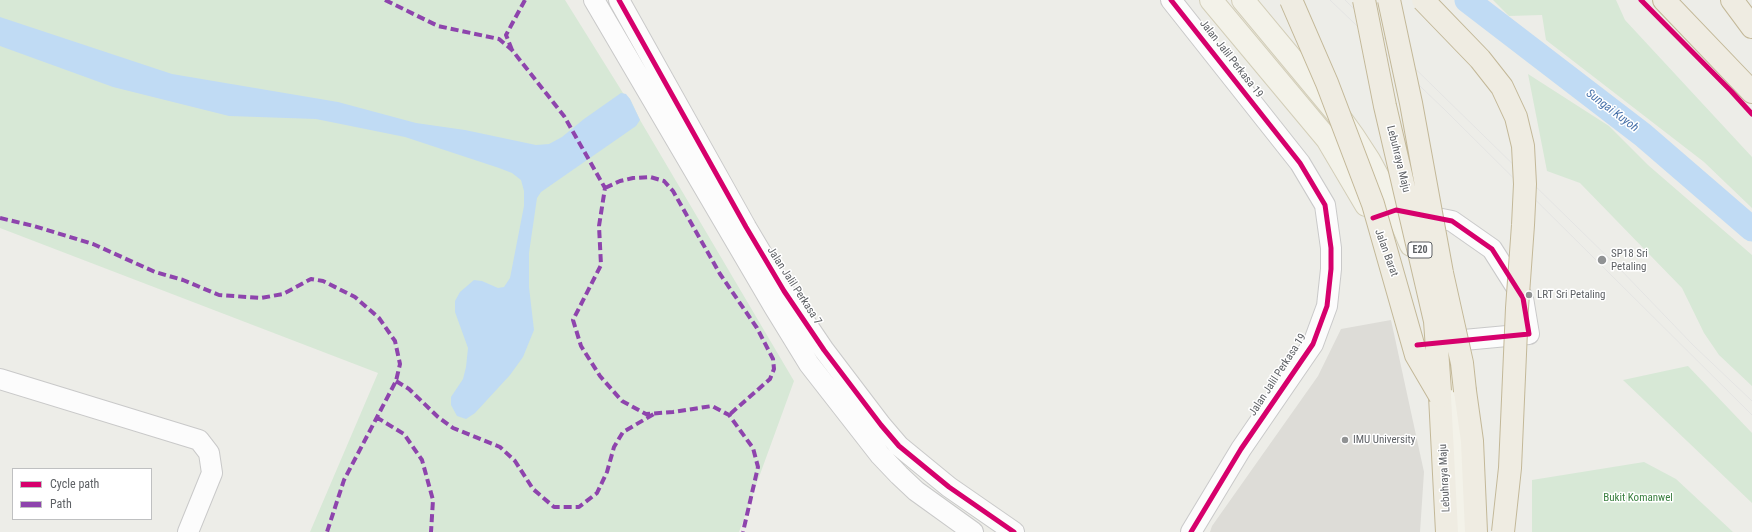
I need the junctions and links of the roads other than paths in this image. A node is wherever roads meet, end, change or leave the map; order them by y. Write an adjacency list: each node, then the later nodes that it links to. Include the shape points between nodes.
1 (594, 0): 21 (street, via 809,364 880,455 899,475 916,491)
2 (619, 0): 22 (street, Jalan Jalil Perkasa 7, via 750,234 824,350 899,446 949,487)
3 (1171, 0): 23 (street, Jalan Jalil Perkasa 19, via 1300,163 1324,205 1332,269 1327,306 1313,344 1241,449)
4 (1211, 0): 15 (main road, Jalan Barat, via 1327,139)
5 (1243, 0): 14 (main road, via 1336,112 1369,160)
6 (1291, 0): 19 (highway, bridge, via 1327,83 1373,204 1416,355)
7 (1364, 0): 19 (highway, Lebuhraya Maju / E20, bridge, via 1385,106 1435,321)
8 (1389, 0): 27 (highway, Lebuhraya Maju / E20, bridge, via 1462,363 1472,441)
9 (1424, 0): 28 (highway, bridge, via 1480,59 1502,87 1516,117 1523,146 1523,225 1510,468)
10 (1664, 0): 13 (highway)
11 (1732, 0): 12 (highway)
12 (1752, 27)
13 (1752, 92)
14 (1396, 210): 15 (street); 16 (main road, via 1410,240); 16 (street, via 1452,221 1492,249 1523,298 1529,334)
15 (1373, 218): 17 (main road, Jalan Barat)
16 (1438, 342): 17 (street); 26 (main road, via 1455,408 1463,473)
17 (1417, 345): 24 (main road, Jalan Barat, via 1441,455)
18 (0, 379): 20 (street, via 199,440 209,453 212,473)
19 (1440, 396): 25 (highway, Lebuhraya Maju / E20)
20 (188, 532)
21 (974, 532)
22 (1014, 532)
23 (1191, 532)
24 (1443, 532)
25 (1447, 532)
26 (1463, 532)
27 (1476, 532)
28 (1503, 532)

